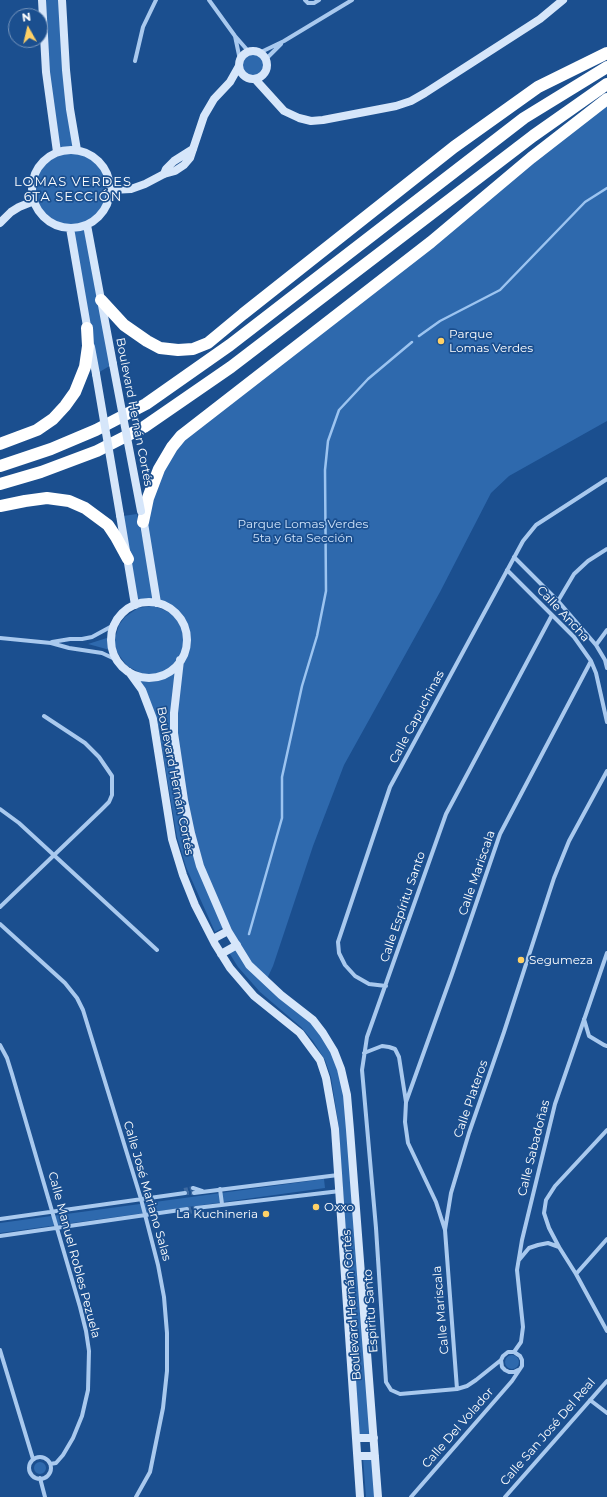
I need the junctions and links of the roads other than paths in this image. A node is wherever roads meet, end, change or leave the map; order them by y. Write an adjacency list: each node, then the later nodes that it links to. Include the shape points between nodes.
1 (42, 0): 26 (main road, via 46,72)
2 (62, 0): 25 (main road, via 66,70)
3 (156, 0): 15 (street, via 143,27)
4 (209, 0): 9 (street)
5 (305, 0): 6 (street, via 308,3)
6 (319, 0)
7 (563, 0): 23 (main road, via 540,19 425,93 396,106 311,121 284,111)
8 (349, 1): 10 (street)
9 (235, 36): 11 (street); 16 (street)
10 (284, 41): 12 (street); 14 (street)
11 (249, 52): 12 (main road); 16 (main road, via 243,55)
12 (260, 53): 14 (main road)
13 (607, 53): 32 (highway, via 538,88 454,147 208,343 178,350 160,348 124,325)
14 (265, 60): 18 (main road)
15 (135, 61)
16 (239, 63): 19 (main road, via 241,72); 21 (main road)
17 (607, 67): 35 (highway, via 524,118 230,345 146,404 52,449)
18 (264, 73): 20 (main road); 23 (main road)
19 (246, 77): 20 (main road); 21 (main road)
20 (255, 79): 23 (main road)
21 (230, 82): 27 (main road, via 214,99 204,116 193,149 174,161 164,174 145,184 131,189)
22 (607, 84): 37 (highway, via 533,136 232,367 144,427 97,451)
23 (271, 95)
24 (607, 99): 39 (highway, via 530,158 431,242 181,436 159,469)
25 (77, 150): 26 (main road, via 67,149); 27 (main road, via 91,154 102,164 109,176)
26 (58, 152): 28 (main road, via 44,160 36,172 32,186)
27 (111, 190): 30 (main road, via 104,211)
28 (34, 201): 29 (main road, via 11,212); 31 (main road, via 48,220)
29 (0, 223)
30 (87, 225): 31 (main road); 32 (main road, Boulevard Hernán Cortés)
31 (70, 228): 33 (main road)
32 (101, 300): 39 (main road, Boulevard Hernán Cortés, bridge)
33 (87, 328): 34 (highway, via 85,367 75,392 65,406 53,419 37,430); 42 (main road, bridge)
34 (0, 444)
35 (0, 466)
36 (607, 479): 41 (street, Calle Capuchinas, via 536,525)
37 (0, 484)
38 (0, 506): 42 (highway, via 47,498 69,501 85,508 108,526)
39 (142, 516): 45 (main road, Boulevard Hernán Cortés)
40 (607, 549): 44 (street, via 574,574)
41 (514, 557): 43 (street, Calle Capuchinas); 44 (street, Calle Ancha)
42 (128, 559): 46 (main road)
43 (507, 570): 47 (street, Calle Ancha); 73 (street, Calle Capuchinas, via 390,787 338,942 339,953 355,976 369,984)
44 (558, 601): 53 (street, Calle Ancha)
45 (157, 603): 46 (main road); 56 (main road, via 173,611 184,626 186,643)
46 (135, 604): 48 (main road, via 126,609)
47 (552, 615): 57 (street, Calle Ancha, via 574,637); 73 (street, Calle Espíritu Santo, via 446,814)
48 (114, 625): 51 (street, via 101,633); 55 (main road, via 111,643)
49 (607, 630): 53 (street)
50 (0, 638): 52 (street)
51 (82, 639): 52 (street); 54 (street)
52 (51, 643): 54 (street)
53 (596, 646): 58 (street, Calle Ancha)
54 (82, 650): 55 (street, via 102,653)
55 (117, 660): 59 (main road)
56 (180, 660): 59 (main road, via 168,672 153,677); 67 (main road, Boulevard Hernán Cortés, via 174,733 184,800 200,866)
57 (590, 661): 61 (street, Calle Ancha, via 596,673); 78 (street, Calle Mariscala, via 500,834)
58 (607, 668)
59 (129, 672): 68 (main road, Boulevard Hernán Cortés, via 142,690 153,719 172,839 183,875)
60 (44, 716): 64 (street, via 85,743 99,757 112,776 113,787 109,802)
61 (607, 722)
62 (607, 771): 94 (street, Calle Plateros, via 569,841 554,878 469,1133 451,1193)
63 (0, 809): 64 (street)
64 (54, 855): 65 (street); 70 (street)
65 (0, 907)
66 (0, 924): 85 (street, Calle José Mariano Salas, via 65,983 77,998 83,1010)
67 (228, 931): 68 (main road); 69 (main road, Boulevard Hernán Cortés)
68 (213, 939): 71 (main road, Boulevard Hernán Cortés)
69 (237, 945): 71 (main road); 110 (main road, Boulevard Hernán Cortés, via 249,964 266,981 313,1020 334,1051 341,1069 347,1095)
70 (157, 950)
71 (221, 954): 80 (main road, Boulevard Hernán Cortés, via 242,983 300,1033 320,1060 332,1107)
72 (607, 954): 74 (street, Calle Sabadoñas)
73 (386, 986): 77 (street, Calle Espíritu Santo, via 367,1037)
74 (584, 1019): 76 (street, via 589,1036); 98 (street, Calle Sabadoñas, via 555,1104)
75 (0, 1045): 89 (street, Calle Manuel Robles Pezuela, via 7,1058)
76 (607, 1046)
77 (364, 1053): 78 (street, via 382,1046 395,1049 400,1057); 93 (street, Calle Espíritu Santo, via 362,1070)
78 (406, 1102): 94 (street, via 408,1143 436,1202)
79 (607, 1130): 97 (street, via 555,1186 546,1200 544,1213)
80 (338, 1174): 81 (street); 83 (main road, Boulevard Hernán Cortés)
81 (220, 1189): 82 (street); 86 (street)
82 (193, 1191)
83 (340, 1191): 86 (street); 109 (main road, Boulevard Hernán Cortés)
84 (185, 1192): 85 (street)
85 (142, 1199): 89 (street); 90 (street, Calle José Mariano Salas)
86 (222, 1204): 87 (street)
87 (196, 1209)
88 (187, 1210): 90 (street)
89 (52, 1211): 91 (street); 92 (street, Calle Manuel Robles Pezuela)
90 (146, 1215): 92 (street); 117 (street, Calle José Mariano Salas, via 164,1297 167,1372 164,1408 150,1472)
91 (0, 1219)
92 (56, 1228): 95 (street); 114 (street, Calle Manuel Robles Pezuela, via 86,1332 89,1373 82,1416 73,1438 56,1463)
93 (376, 1228): 106 (street, Espiritu Santo, via 386,1382 391,1390 400,1394)
94 (445, 1230): 106 (street, Calle Mariscala)
95 (0, 1236)
96 (607, 1239): 99 (street)
97 (558, 1247): 98 (street, via 548,1244 529,1248); 99 (street)
98 (518, 1262): 102 (street, Calle Sabadoñas, via 523,1327 521,1342)
99 (576, 1274): 100 (street)
100 (607, 1331)
101 (0, 1350): 113 (street)
102 (514, 1352): 103 (street, via 508,1352); 104 (street, via 522,1360 522,1366)
103 (501, 1360): 104 (street, via 505,1370); 106 (street, via 467,1386)
104 (518, 1370): 120 (street, Calle Del Volador, via 508,1387)
105 (607, 1381): 107 (street, Calle San José Del Real)
106 (457, 1389)
107 (590, 1400): 108 (street); 121 (street, Calle San José Del Real)
108 (607, 1413)
109 (356, 1438): 110 (main road); 111 (main road, Boulevard Hernán Cortés)
110 (374, 1438): 112 (main road, Boulevard Hernán Cortés)
111 (358, 1456): 112 (main road); 118 (main road, Boulevard Hernán Cortés)
112 (375, 1456): 119 (main road, Boulevard Hernán Cortés)
113 (33, 1459): 114 (street, via 43,1457); 115 (street, via 29,1468 35,1477)
114 (50, 1464): 115 (street, via 49,1474)
115 (40, 1478): 116 (street)
116 (45, 1497)
117 (136, 1497)
118 (360, 1497)
119 (378, 1497)
120 (411, 1497)
121 (505, 1497)

